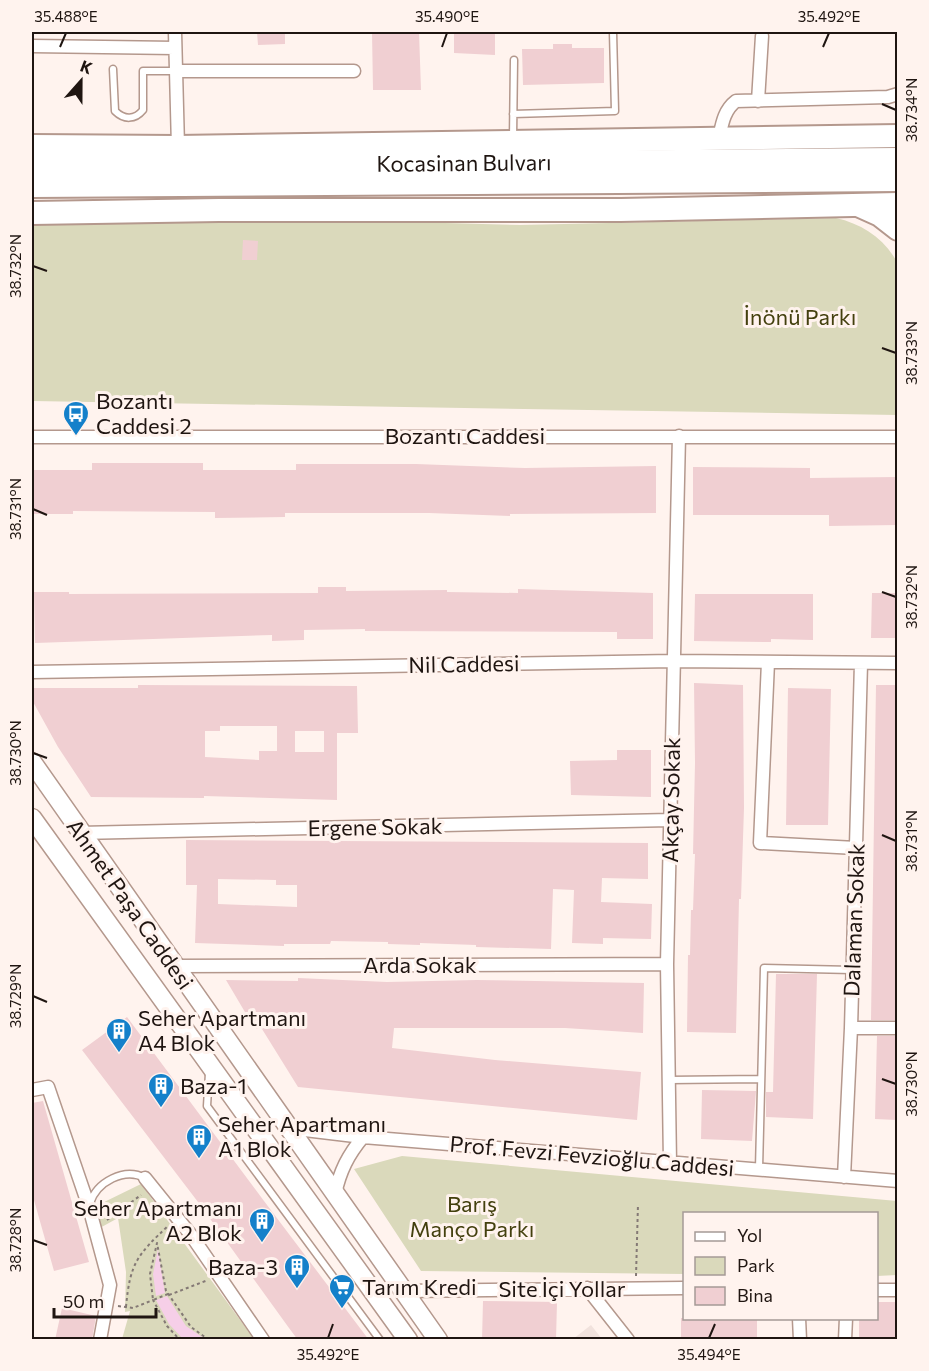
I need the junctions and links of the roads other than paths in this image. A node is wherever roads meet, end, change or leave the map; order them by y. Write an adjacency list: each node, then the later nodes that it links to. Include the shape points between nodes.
1 (175, 32): 5 (street)
2 (613, 32): 12 (lane, via 615,111)
3 (762, 36): 11 (street)
4 (32, 46): 5 (street)
5 (176, 48): 8 (street)
6 (514, 60): 12 (lane)
7 (113, 69): 8 (lane, via 115,111 127,118 143,110 143,71)
8 (177, 70): 9 (street); 18 (street)
9 (354, 70)
10 (897, 94): 11 (street)
11 (758, 101): 16 (street, via 736,101 731,105 723,118)
12 (513, 114): 20 (lane)
13 (897, 121): 14 (highway, via 876,131)
14 (850, 136): 15 (highway); 16 (highway)
15 (897, 136)
16 (719, 138): 20 (highway)
17 (32, 146): 18 (highway)
18 (178, 147): 20 (highway, via 303,145)
19 (897, 159): 20 (highway, Kocasinan Bulvarı)
20 (512, 162): 21 (highway, Kocasinan Bulvarı); 22 (highway, Kocasinan Bulvarı); 23 (highway, Kocasinan Bulvarı); 26 (highway)
21 (32, 167)
22 (897, 180)
23 (32, 186)
24 (897, 204): 25 (highway)
25 (855, 205): 26 (highway); 28 (highway, via 880,215)
26 (303, 210): 27 (highway)
27 (32, 213)
28 (897, 229)
29 (679, 436): 30 (street, Bozantı Caddesi); 31 (street, Bozantı Caddesi); 32 (street, Akçay Sokak)
30 (32, 437)
31 (897, 437)
32 (674, 661): 33 (street, Nil Caddesi); 36 (street, Nil Caddesi); 39 (street, Akçay Sokak)
33 (768, 662): 34 (street, Nil Caddesi); 41 (street, via 760,843)
34 (861, 663): 35 (street, Nil Caddesi); 41 (street, Dalaman Sokak)
35 (897, 663)
36 (32, 672)
37 (32, 762): 40 (street, Ahmet Paşa Caddesi)
38 (32, 818): 47 (street, Ahmet Paşa Caddesi)
39 (670, 820): 40 (street, Ergene Sokak); 42 (street, Akçay Sokak)
40 (80, 833): 43 (street, Ahmet Paşa Caddesi)
41 (856, 848): 44 (street, Dalaman Sokak)
42 (667, 964): 43 (street, Arda Sokak); 49 (street, Akçay Sokak)
43 (174, 966): 51 (street, Ahmet Paşa Caddesi)
44 (852, 970): 45 (street, Dalaman Sokak); 48 (lane, via 764,968)
45 (851, 1028): 46 (street); 55 (street, Dalaman Sokak)
46 (897, 1028)
47 (209, 1067): 69 (lane, via 207,1106); 70 (street, Ahmet Paşa Caddesi)
48 (761, 1079): 49 (lane); 54 (lane)
49 (669, 1080): 53 (street, Akçay Sokak)
50 (32, 1090): 59 (street, via 48,1087)
51 (288, 1128): 52 (street, Prof. Fevzi Fevzioğlu Caddesi); 58 (street, Ahmet Paşa Caddesi)
52 (363, 1137): 53 (street, Prof. Fevzi Fevzioğlu Caddesi); 58 (street, via 339,1174)
53 (670, 1163): 54 (street, Prof. Fevzi Fevzioğlu Caddesi)
54 (759, 1170): 55 (street, Prof. Fevzi Fevzioğlu Caddesi)
55 (844, 1177): 56 (street, Prof. Fevzi Fevzioğlu Caddesi)
56 (897, 1181)
57 (148, 1183): 59 (lane, via 137,1174 114,1178 98,1190); 68 (street, via 220,1276)
58 (335, 1194): 64 (street, Ahmet Paşa Caddesi)
59 (89, 1207): 67 (street, via 110,1285)
60 (587, 1288): 61 (street, Site İçi Yollar); 64 (street, Site İçi Yollar); 72 (street)
61 (683, 1288)
62 (878, 1290): 63 (street)
63 (897, 1290)
64 (403, 1291): 71 (street, Ahmet Paşa Caddesi)
65 (799, 1320): 73 (street)
66 (846, 1320): 74 (street)
67 (100, 1340)
68 (263, 1340)
69 (380, 1340)
70 (408, 1340)
71 (438, 1340)
72 (628, 1340)
73 (800, 1340)
74 (845, 1340)

